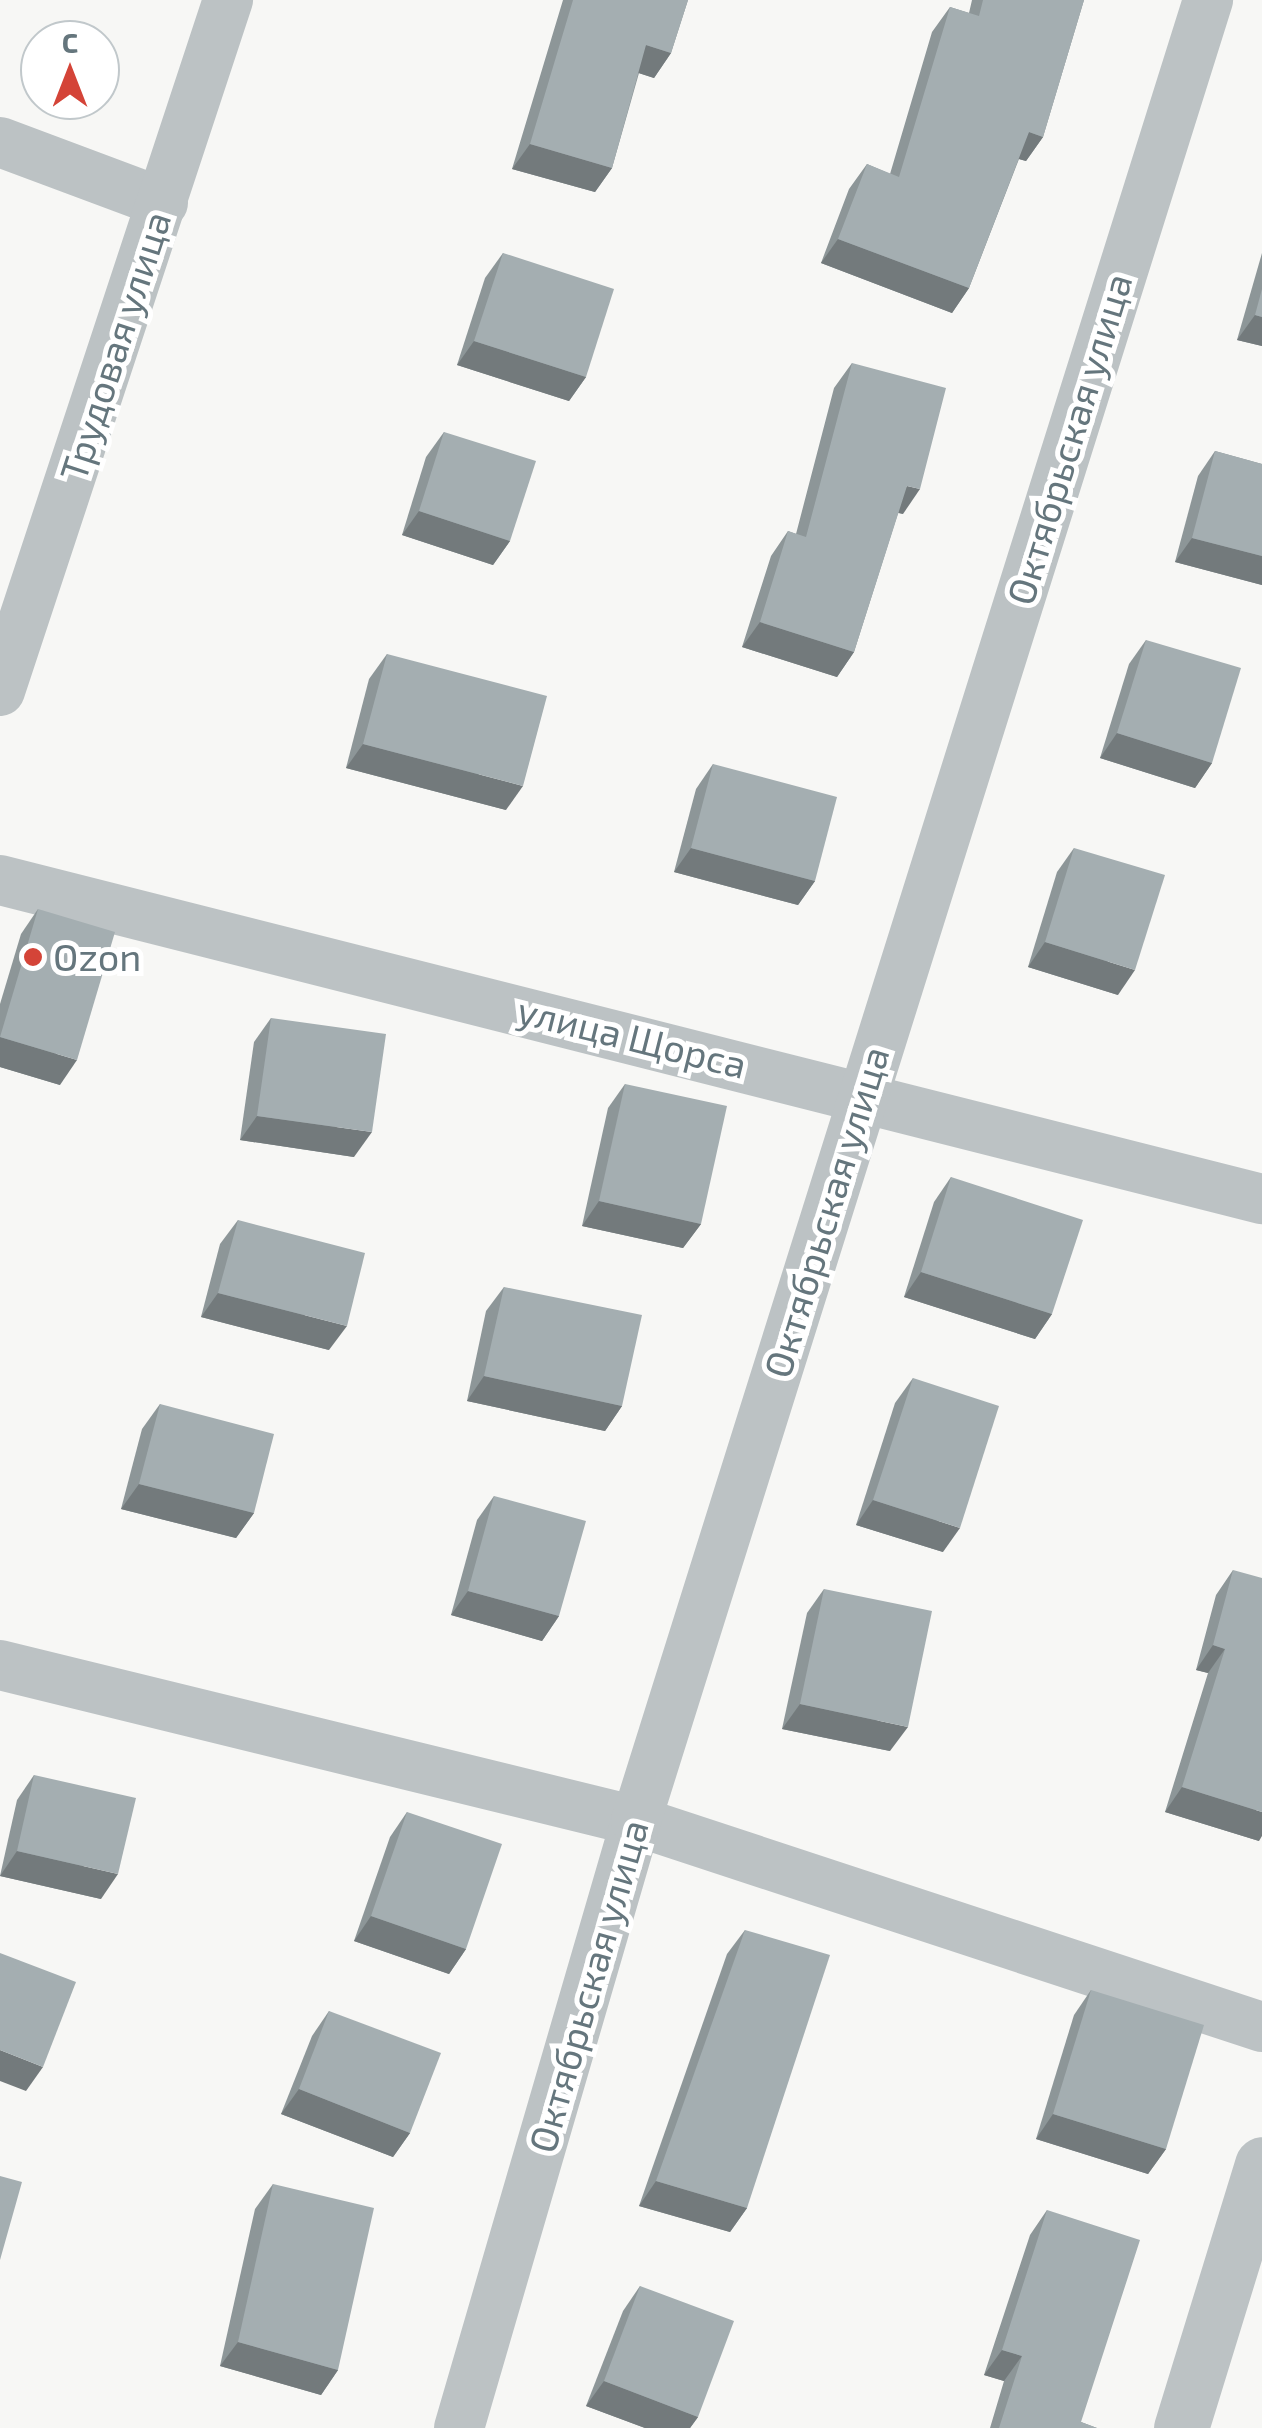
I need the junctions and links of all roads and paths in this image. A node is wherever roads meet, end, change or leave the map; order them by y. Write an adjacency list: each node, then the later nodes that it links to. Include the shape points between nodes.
1 (228, 0): 4 (street, Трудовая улица)
2 (1208, 0): 7 (street, Октябрьская улица)
3 (0, 142): 4 (street)
4 (163, 202): 5 (street, Трудовая улица)
5 (0, 691)
6 (0, 880): 7 (street, улица Щорса)
7 (862, 1095): 8 (street, улица Щорса); 10 (street, Октябрьская улица)
8 (1262, 1199)
9 (0, 1665): 10 (street)
10 (636, 1821): 11 (street); 13 (street, Октябрьская улица)
11 (1262, 2027)
12 (1262, 2164): 14 (street)
13 (459, 2428)
14 (1180, 2428)

